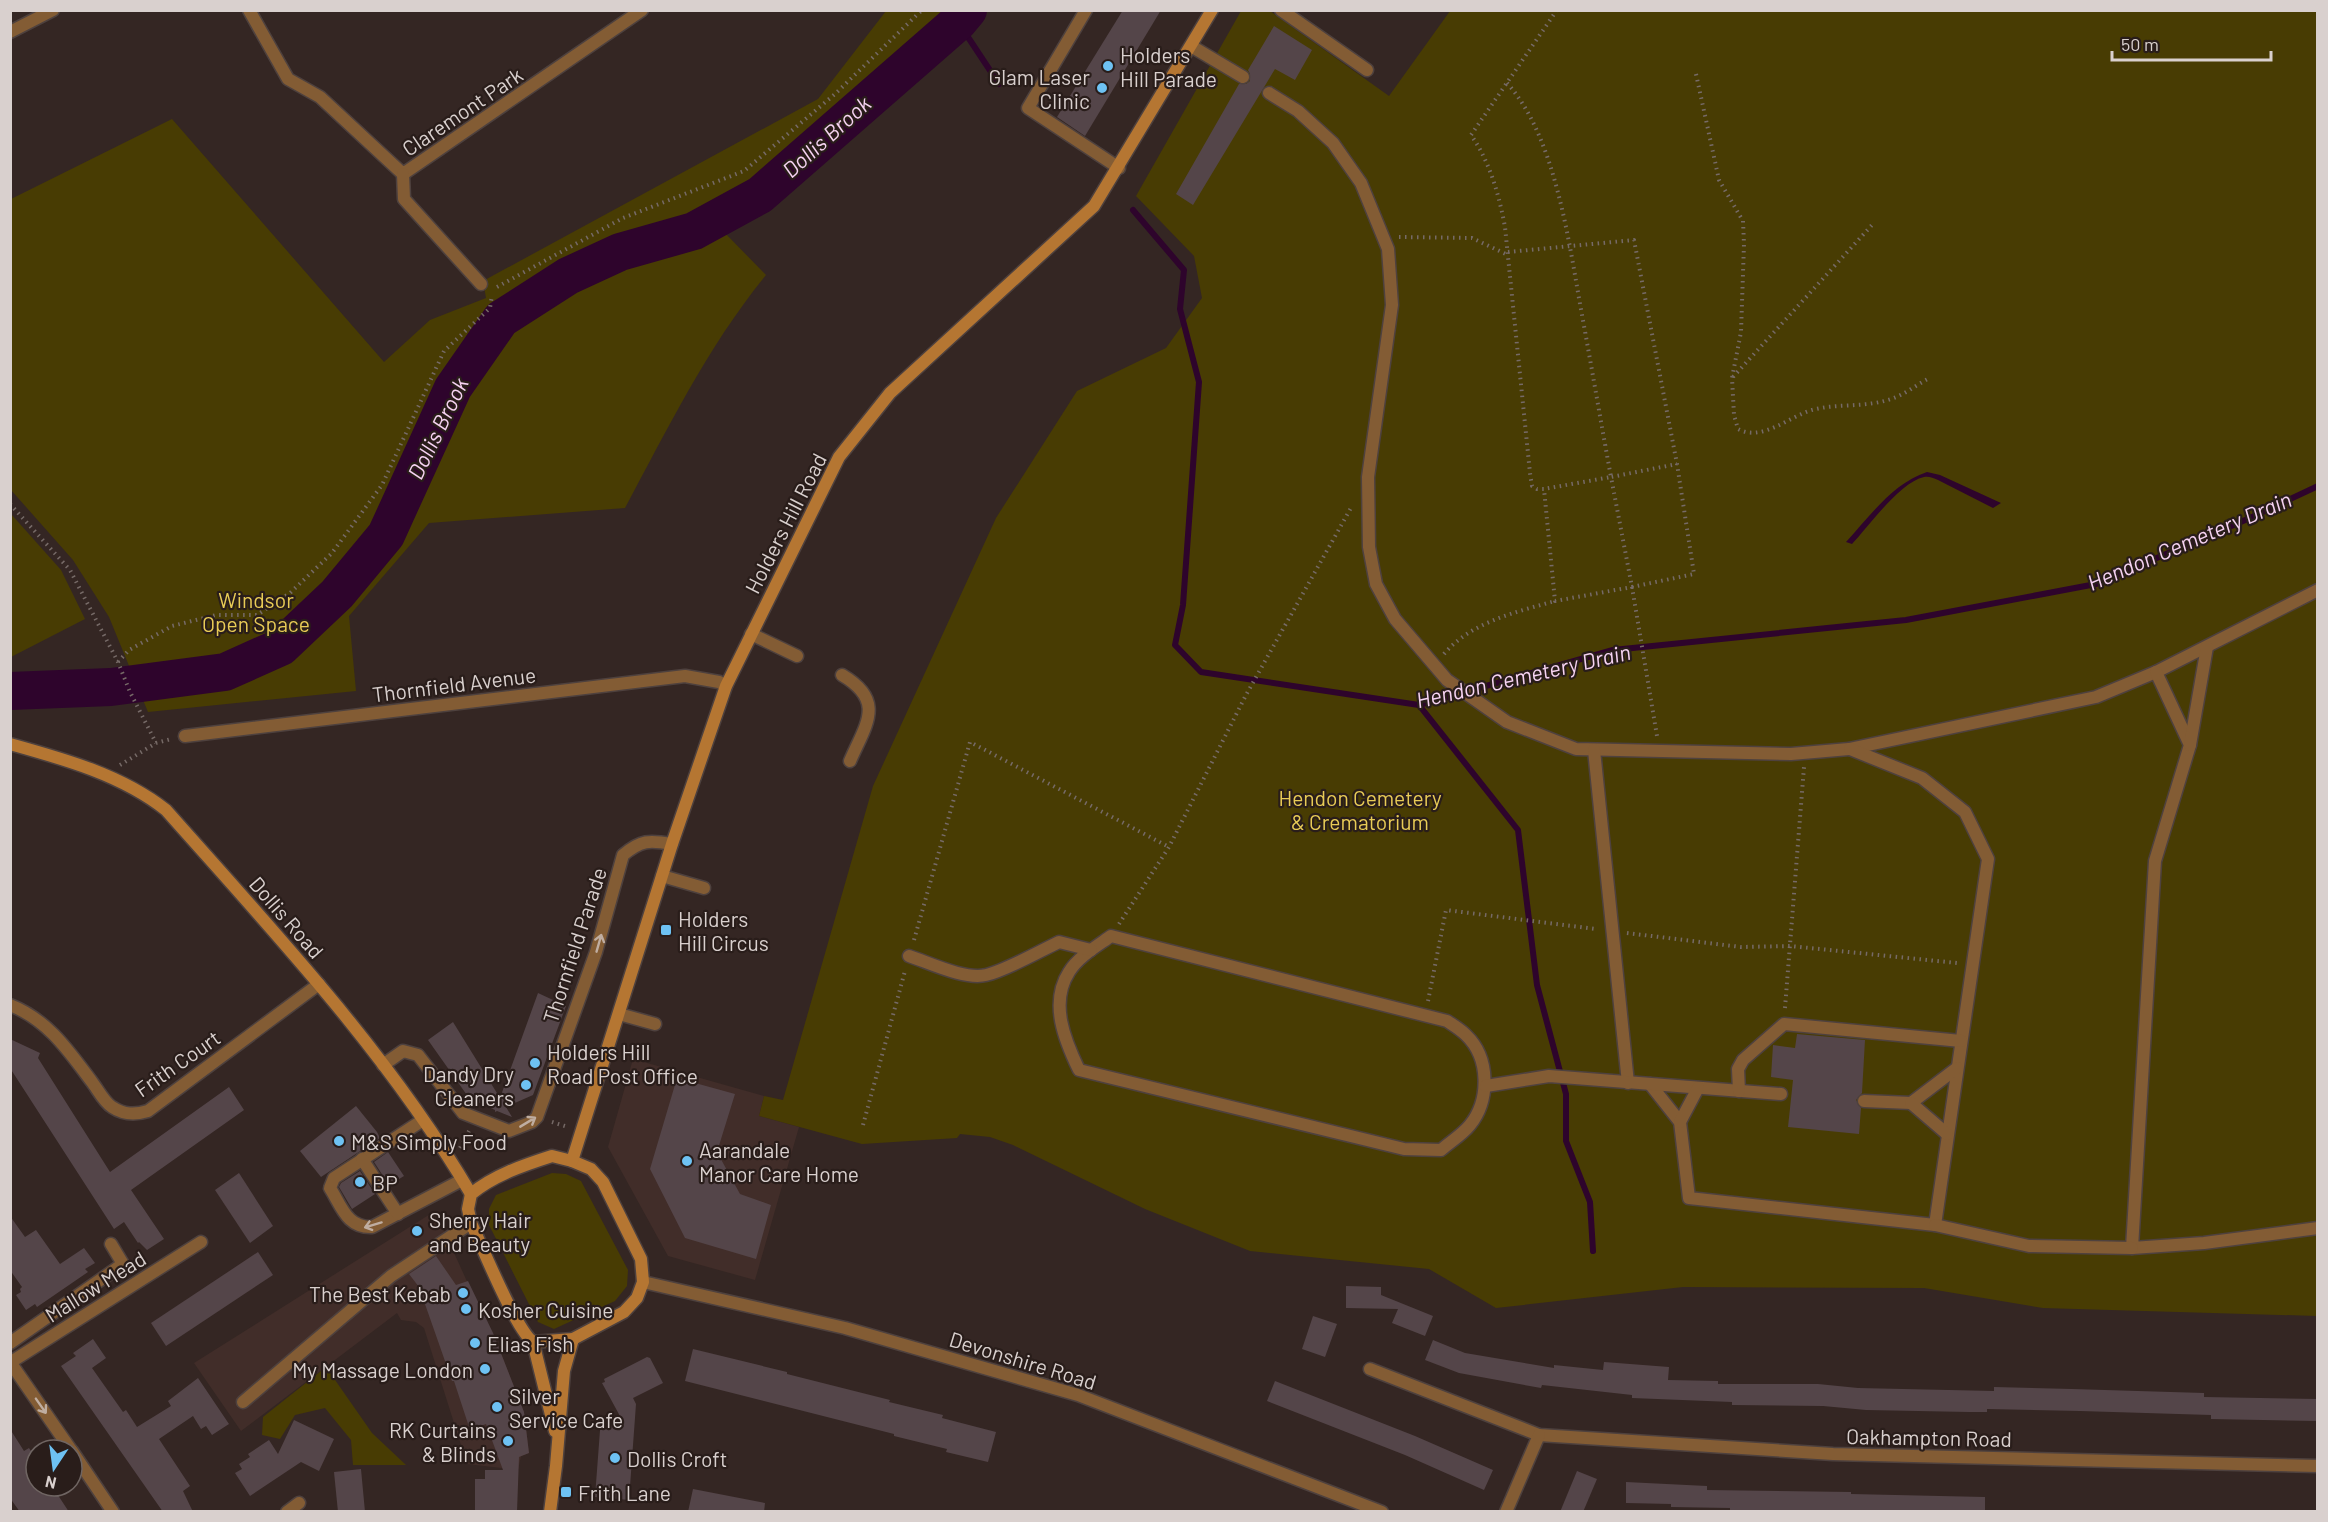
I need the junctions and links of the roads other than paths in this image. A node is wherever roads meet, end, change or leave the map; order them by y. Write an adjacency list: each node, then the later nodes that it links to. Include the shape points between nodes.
1 (53, 10): 7 (street)
2 (249, 10): 13 (street, Claremont Park, via 288,79 320,97)
3 (642, 10): 13 (street, Claremont Park)
4 (1086, 10): 12 (street, via 1028,108)
5 (1212, 10): 8 (main road, Holders Hill Road)
6 (1281, 10): 9 (street)
7 (10, 32)
8 (1191, 46): 10 (street); 12 (main road, Holders Hill Road)
9 (1367, 70)
10 (1244, 77)
11 (1269, 93): 26 (street, via 1298,111 1333,143 1361,183 1388,249 1392,305 1368,477 1369,547 1376,584 1395,619 1447,680 1507,722 1576,749)
12 (1119, 168): 16 (main road, Holders Hill Road, via 1094,206 890,393 846,448)
13 (403, 174): 14 (street, via 404,199)
14 (481, 284)
15 (2318, 590): 17 (street)
16 (751, 634): 18 (street); 21 (main road, Holders Hill Road)
17 (2207, 647): 19 (street); 24 (street)
18 (797, 656)
19 (2157, 672): 24 (street); 25 (street, via 2096,697)
20 (842, 675): 27 (street, via 864,691 869,701 864,728)
21 (726, 686): 22 (street, Thornfield Avenue, via 685,676); 28 (main road, Holders Hill Road)
22 (185, 736)
23 (10, 744): 33 (main road, Dollis Road, via 108,776 150,796)
24 (2190, 745): 61 (street, via 2155,861)
25 (1849, 749): 26 (street, via 1791,754); 37 (street, via 1922,778 1965,812 1988,859)
26 (1594, 750): 40 (street)
27 (850, 761)
28 (672, 844): 29 (main road, Holders Hill Road); 38 (street, Thornfield Parade, one-way to 28, via 404,1051 418,1055 463,1113 509,1131 532,1122 596,952 624,855 650,840)
29 (662, 876): 30 (street); 35 (main road, Holders Hill Road)
30 (704, 888)
31 (1091, 950): 32 (street, via 1059,942 980,976 960,974); 42 (street, via 1111,936 1447,1020 1467,1036 1481,1060); 42 (street, via 1069,972 1061,991 1063,1037 1079,1070 1404,1149 1441,1150 1469,1126)
32 (909, 956)
33 (319, 984): 34 (street, Frith Court, via 138,1114 110,1106 62,1042 34,1017); 38 (main road, Dollis Road)
34 (10, 1005)
35 (619, 1014): 36 (street); 52 (main road, Holders Hill Road)
36 (655, 1024)
37 (1961, 1041): 39 (street); 44 (street, via 1784,1024 1743,1060 1738,1069)
38 (383, 1065): 48 (main road, Dollis Road)
39 (1957, 1068): 47 (street); 50 (street)
40 (1628, 1083): 41 (street); 42 (street, via 1549,1076)
41 (1650, 1084): 43 (street); 49 (street)
42 (1486, 1086)
43 (1698, 1088): 44 (street); 49 (street)
44 (1739, 1091): 45 (street)
45 (1781, 1094)
46 (1864, 1101): 47 (street)
47 (1911, 1104): 50 (street)
48 (423, 1120): 51 (street); 53 (main road, Dollis Road)
49 (1680, 1122): 57 (street, via 1689,1198)
50 (1947, 1134): 57 (street)
51 (362, 1159): 55 (street); 55 (street, one-way to 51, via 372,1227 360,1228 351,1223 330,1188 334,1178)
52 (572, 1161): 54 (main road, via 552,1156 483,1184); 62 (main road, via 591,1169 603,1182 641,1259)
53 (462, 1180): 54 (main road, Dollis Road); 55 (street)
54 (471, 1194): 56 (main road)
55 (398, 1214)
56 (471, 1223): 65 (main road, via 518,1322); 68 (street, via 391,1276)
57 (1935, 1225): 61 (street, via 2029,1246)
58 (2318, 1228): 61 (street)
59 (201, 1242): 66 (street, Mallow Mead)
60 (111, 1244): 64 (street, via 123,1263)
61 (2132, 1248)
62 (643, 1282): 63 (main road, via 637,1298 624,1312); 78 (street, Devonshire Road, via 845,1328 1078,1395)
63 (573, 1339): 65 (main road); 71 (main road, via 564,1371)
64 (10, 1342)
65 (533, 1342): 71 (main road)
66 (10, 1362): 70 (street, one-way to 70)
67 (1370, 1369): 69 (street, Oakhampton Road)
68 (243, 1402)
69 (1539, 1435): 72 (street, Oakhampton Road, via 1833,1454); 79 (street)
70 (63, 1438)
71 (558, 1441): 77 (main road)
72 (2318, 1466)
73 (84, 1468): 75 (street)
74 (299, 1503): 76 (street)
75 (114, 1512)
76 (287, 1512)
77 (550, 1512)
78 (1382, 1512)
79 (1506, 1512)

